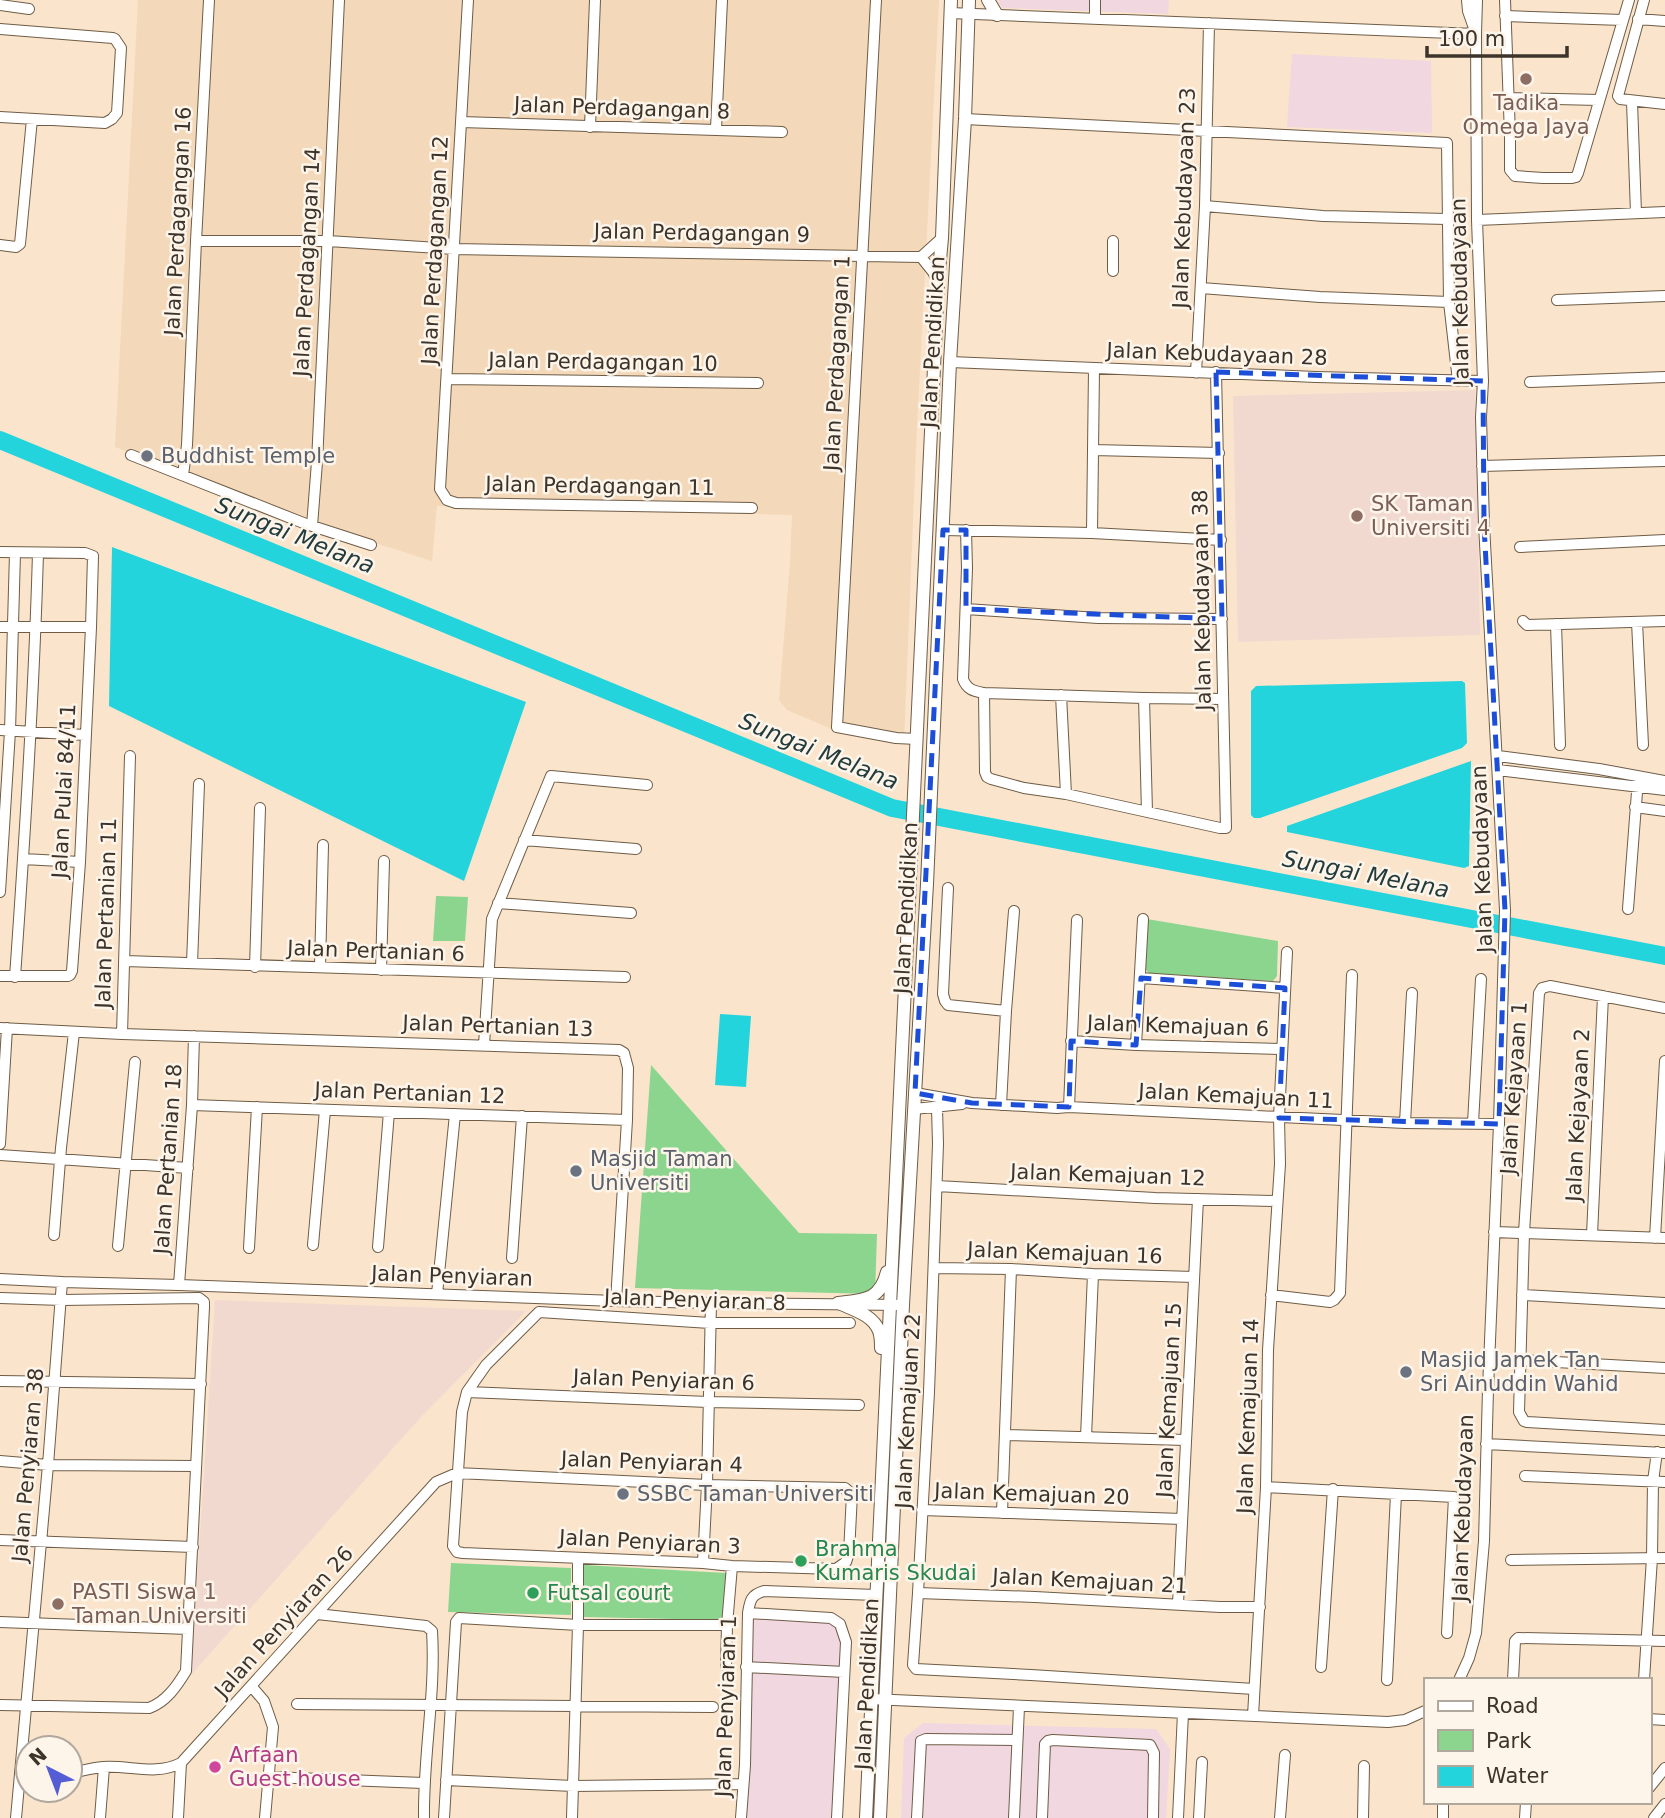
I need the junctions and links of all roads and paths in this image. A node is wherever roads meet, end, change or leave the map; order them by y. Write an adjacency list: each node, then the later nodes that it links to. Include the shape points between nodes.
1 (209, 0): 48 (street, Jalan Perdagangan 16)
2 (339, 0): 46 (street, Jalan Perdagangan 14)
3 (468, 0): 35 (street, Jalan Perdagangan 12)
4 (595, 0): 36 (street)
5 (722, 0): 37 (street)
6 (876, 0): 51 (street, Jalan Perdagangan 1)
7 (969, 0): 18 (main road, Jalan Pendidikan)
8 (988, 0): 19 (main road)
9 (1095, 0): 21 (street)
10 (1467, 0): 27 (street, Jalan Kebudayaan)
11 (1477, 0): 27 (street, Jalan Kebudayaan)
12 (1504, 0): 20 (street)
13 (1629, 0): 23 (street)
14 (1644, 0): 22 (street)
15 (0, 5): 17 (street)
16 (950, 7): 18 (street); 45 (main road, Jalan Pendidikan)
17 (29, 9)
18 (968, 14): 19 (street); 34 (main road, Jalan Pendidikan)
19 (997, 15): 21 (street)
20 (1505, 16): 23 (street); 28 (street)
21 (1095, 19): 25 (street)
22 (1638, 19): 24 (street); 30 (street, via 1617,93 1620,99)
23 (1623, 20): 29 (street)
24 (1665, 21)
25 (1209, 23): 27 (street); 38 (street, Jalan Kebudayaan 23)
26 (0, 29): 33 (street, via 113,38 121,48 117,113 112,119 105,123)
27 (1476, 33): 44 (street, Jalan Kebudayaan)
28 (1509, 98): 29 (street); 29 (street, via 1510,170 1515,176 1544,178 1576,177)
29 (1600, 100)
30 (1632, 102): 31 (street); 42 (street)
31 (1665, 104)
32 (0, 117): 33 (street)
33 (32, 119): 49 (street, via 20,244)
34 (965, 119): 38 (street); 59 (main road, Jalan Pendidikan)
35 (461, 122): 36 (street, Jalan Perdagangan 8); 50 (street, Jalan Perdagangan 12)
36 (590, 127): 37 (street, Jalan Perdagangan 8)
37 (716, 129): 39 (street, Jalan Perdagangan 8)
38 (1206, 131): 40 (street, Jalan Kebudayaan 23); 43 (street, via 1447,143)
39 (782, 132)
40 (1206, 206): 43 (street, via 1323,216); 55 (street, Jalan Kebudayaan 23)
41 (1665, 212): 42 (street)
42 (1636, 213): 44 (street)
43 (1447, 219): 58 (street)
44 (1477, 220): 66 (street, Jalan Kebudayaan)
45 (942, 238): 52 (street); 54 (main road, Jalan Pendidikan)
46 (328, 241): 48 (street, Jalan Perdagangan 9); 50 (street, Jalan Perdagangan 9); 77 (street, Jalan Perdagangan 14)
47 (1113, 241): 53 (street)
48 (195, 242): 74 (street, Jalan Perdagangan 16)
49 (0, 245)
50 (454, 249): 51 (street, Jalan Perdagangan 9); 64 (street, Jalan Perdagangan 12)
51 (862, 256): 52 (street, Jalan Perdagangan 9); 106 (street, Jalan Perdagangan 1, via 836,727)
52 (921, 257): 54 (street)
53 (1113, 271)
54 (938, 282): 106 (main road, Jalan Pendidikan)
55 (1201, 288): 58 (street); 62 (street, Jalan Kebudayaan 23)
56 (1665, 296): 57 (street)
57 (1557, 300)
58 (1449, 302): 65 (street)
59 (950, 362): 60 (street, Jalan Kebudayaan 28); 78 (main road, Jalan Pendidikan)
60 (1094, 369): 62 (street, Jalan Kebudayaan 28); 69 (street)
61 (1216, 372): 62 (street, Jalan Kebudayaan 28); 65 (street, Jalan Kebudayaan 28); 70 (street, Jalan Kebudayaan 38)
62 (1196, 373)
63 (1665, 377): 67 (street)
64 (447, 379): 68 (street, Jalan Perdagangan 10); 75 (street, Jalan Perdagangan 12, via 440,489)
65 (1458, 381): 66 (street, Jalan Kebudayaan 28)
66 (1483, 381): 73 (street, Jalan Kebudayaan)
67 (1530, 382)
68 (758, 383)
69 (1093, 450): 70 (street); 80 (street)
70 (1219, 453): 81 (street, Jalan Kebudayaan 38)
71 (131, 455): 74 (street)
72 (1665, 461): 73 (street)
73 (1482, 466): 110 (street, Jalan Kebudayaan)
74 (183, 475): 77 (street)
75 (447, 500): 76 (street, Jalan Perdagangan 11)
76 (752, 508)
77 (312, 526): 83 (street)
78 (943, 530): 79 (street); 169 (main road, Jalan Pendidikan)
79 (966, 530): 80 (street); 88 (street)
80 (1092, 533): 81 (street)
81 (1221, 540): 89 (street, Jalan Kebudayaan 38)
82 (1665, 540): 84 (street)
83 (371, 545)
84 (1520, 547)
85 (0, 552): 86 (street)
86 (15, 553): 87 (street); 97 (street)
87 (38, 553): 95 (street, Jalan Pulai 84/11); 96 (street, Jalan Pulai 84/11, via 93,555)
88 (966, 609): 89 (street, via 1098,618); 99 (street, via 962,679 971,690)
89 (1222, 619): 102 (street, Jalan Kebudayaan 38)
90 (1665, 621): 92 (street)
91 (1524, 622): 93 (street)
92 (1637, 622): 93 (street); 108 (street)
93 (1556, 624): 107 (street)
94 (0, 627): 97 (street)
95 (36, 627): 96 (street); 97 (street); 104 (street, Jalan Pulai 84/11)
96 (91, 627): 105 (street, Jalan Pulai 84/11)
97 (13, 628): 98 (street)
98 (6, 661): 103 (street)
99 (984, 693): 100 (street); 118 (street, via 987,776)
100 (1061, 695): 101 (street); 118 (street)
101 (1144, 698): 102 (street); 122 (street)
102 (1223, 699): 122 (street, Jalan Kebudayaan 38, via 1226,828)
103 (5, 731): 104 (street); 114 (street)
104 (30, 732): 105 (street); 124 (street, Jalan Pulai 84/11)
105 (85, 735): 130 (street, Jalan Pulai 84/11)
106 (918, 739): 196 (main road, Jalan Pendidikan)
107 (1559, 745)
108 (1643, 746)
109 (130, 756): 142 (street, Jalan Pertanian 11)
110 (1498, 756): 111 (street, Jalan Kebudayaan); 112 (street, via 1599,769)
111 (1498, 770): 112 (street); 186 (street, Jalan Kebudayaan, via 1505,909)
112 (1638, 781): 113 (street); 117 (street); 119 (street)
113 (1665, 781)
114 (3, 782): 123 (street)
115 (199, 784): 143 (street)
116 (647, 785): 125 (street, via 551,776)
117 (1665, 790)
118 (1066, 794): 122 (street)
119 (1635, 807): 121 (street); 136 (street)
120 (260, 808): 144 (street)
121 (1665, 811)
122 (1147, 812)
123 (2, 831): 124 (street); 131 (street)
124 (24, 832): 128 (street, Jalan Pulai 84/11)
125 (524, 840): 127 (street); 135 (street)
126 (323, 845): 145 (street)
127 (636, 849)
128 (23, 859): 130 (street); 132 (street, Jalan Pulai 84/11)
129 (384, 861): 146 (street)
130 (80, 862): 150 (street, Jalan Pulai 84/11, via 71,975)
131 (1, 879): 132 (street); 134 (street)
132 (22, 880): 150 (street, Jalan Pulai 84/11)
133 (948, 888): 158 (street, via 945,1001)
134 (0, 892)
135 (498, 903): 138 (street); 147 (street, via 492,919)
136 (1628, 909)
137 (1014, 911): 158 (street)
138 (631, 913)
139 (1143, 919): 152 (street)
140 (1077, 920): 163 (street)
141 (1287, 952): 154 (street, Jalan Kemajuan 14)
142 (125, 961): 143 (street, Jalan Pertanian 6); 161 (street, Jalan Pertanian 11)
143 (192, 963): 144 (street, Jalan Pertanian 6)
144 (255, 967): 145 (street, Jalan Pertanian 6)
145 (320, 967): 146 (street, Jalan Pertanian 6)
146 (381, 970): 147 (street, Jalan Pertanian 6)
147 (488, 974): 151 (street, Jalan Pertanian 6); 164 (street)
148 (1352, 975): 183 (street)
149 (0, 976): 150 (street, Jalan Pulai 84/11)
150 (15, 977)
151 (625, 977)
152 (1141, 978): 154 (street); 165 (street)
153 (1481, 979): 185 (street)
154 (1284, 988): 166 (street, Jalan Kemajuan 14)
155 (1412, 993): 184 (street)
156 (1603, 996): 157 (street, Jalan Kejayaan 1); 197 (street, Jalan Kejayaan 1, via 1549,986 1539,993); 199 (street, Jalan Kejayaan 2)
157 (1665, 1008)
158 (1006, 1011): 172 (street)
159 (3, 1028): 160 (street, Jalan Pertanian 11); 187 (street)
160 (74, 1032): 161 (street, Jalan Pertanian 11); 189 (street)
161 (122, 1034): 162 (street, Jalan Pertanian 13)
162 (194, 1036): 164 (street, Jalan Pertanian 13); 171 (street, Jalan Pertanian 18)
163 (1071, 1041): 165 (street, Jalan Kemajuan 6); 174 (street)
164 (484, 1045): 182 (street, Jalan Pertanian 13, via 619,1050 628,1068)
165 (1136, 1045): 166 (street, Jalan Kemajuan 6)
166 (1282, 1049): 181 (street, Jalan Kemajuan 14)
167 (1665, 1061): 200 (street)
168 (135, 1062): 190 (street)
169 (915, 1093): 170 (street, Jalan Kemajuan 11); 176 (main road, Jalan Pendidikan)
170 (972, 1103): 172 (street, Jalan Kemajuan 11); 175 (street, Jalan Kemajuan 11)
171 (192, 1105): 173 (street, Jalan Pertanian 12); 191 (street, Jalan Pertanian 18)
172 (1002, 1105): 174 (street, Jalan Kemajuan 11)
173 (257, 1107): 177 (street, Jalan Pertanian 12); 204 (street)
174 (1069, 1107): 181 (street, Jalan Kemajuan 11)
175 (937, 1108): 176 (street, Jalan Kemajuan 11); 192 (street, Jalan Kemajuan 22)
176 (914, 1109): 223 (main road, Jalan Pendidikan)
177 (325, 1110): 178 (street, Jalan Pertanian 12); 201 (street)
178 (389, 1112): 179 (street, Jalan Pertanian 12); 203 (street)
179 (455, 1114): 180 (street, Jalan Pertanian 12); 213 (street)
180 (522, 1116): 182 (street, Jalan Pertanian 12); 205 (street)
181 (1279, 1118): 183 (street, Jalan Kemajuan 11); 194 (street, Jalan Kemajuan 14)
182 (627, 1120): 218 (street, Jalan Pertanian 13)
183 (1345, 1120): 184 (street, Jalan Kemajuan 11); 214 (street, via 1340,1293 1330,1302)
184 (1405, 1123): 185 (street, Jalan Kemajuan 11)
185 (1473, 1123): 186 (street, Jalan Kemajuan 11)
186 (1499, 1124): 195 (street, Jalan Kebudayaan)
187 (0, 1144)
188 (0, 1155): 189 (street)
189 (61, 1159): 190 (street); 198 (street)
190 (125, 1163): 191 (street); 202 (street)
191 (188, 1168): 212 (street, Jalan Pertanian 18)
192 (937, 1186): 193 (street, Jalan Kemajuan 12); 206 (street, Jalan Kemajuan 22)
193 (1198, 1199): 194 (street, Jalan Kemajuan 12); 209 (street, Jalan Kemajuan 15)
194 (1277, 1201): 214 (street, Jalan Kemajuan 14)
195 (1494, 1232): 197 (street); 239 (street, Jalan Kebudayaan)
196 (893, 1233): 220 (main road, via 886,1277 879,1291 870,1298); 222 (main road, Jalan Pendidikan)
197 (1524, 1233): 199 (street); 215 (street)
198 (54, 1235)
199 (1592, 1235): 200 (street)
200 (1660, 1238)
201 (313, 1245)
202 (118, 1246)
203 (378, 1247)
204 (249, 1248)
205 (512, 1258)
206 (934, 1268): 207 (street, Jalan Kemajuan 16); 251 (street, Jalan Kemajuan 22)
207 (1011, 1269): 208 (street, Jalan Kemajuan 16); 236 (street)
208 (1093, 1274): 209 (street, Jalan Kemajuan 16); 237 (street)
209 (1194, 1277): 238 (street, Jalan Kemajuan 15)
210 (0, 1279): 211 (street, Jalan Penyiaran)
211 (62, 1282): 212 (street, Jalan Penyiaran); 217 (street, Jalan Penyiaran 38)
212 (179, 1285): 213 (street, Jalan Penyiaran)
213 (437, 1294): 218 (street, Jalan Penyiaran)
214 (1271, 1295): 248 (street, Jalan Kemajuan 14)
215 (1522, 1295): 221 (street); 226 (street)
216 (0, 1298): 217 (street)
217 (62, 1300): 230 (street, Jalan Penyiaran 38); 231 (street, via 199,1298 204,1302)
218 (616, 1301): 219 (street, Jalan Penyiaran)
219 (711, 1303): 220 (street, Jalan Penyiaran); 224 (street)
220 (838, 1303): 222 (street, Jalan Penyiaran); 228 (main road, via 873,1321 879,1331)
221 (1665, 1303)
222 (889, 1304): 223 (street, Jalan Penyiaran); 228 (main road, Jalan Pendidikan)
223 (903, 1305): 289 (main road, Jalan Pendidikan)
224 (710, 1323): 225 (street, Jalan Penyiaran 8); 232 (street, Jalan Penyiaran 8, via 539,1312 486,1365); 233 (street)
225 (850, 1323)
226 (1521, 1360): 227 (street); 235 (street, via 1519,1412 1524,1421)
227 (1665, 1368)
228 (886, 1380): 265 (main road, Jalan Pendidikan)
229 (0, 1381): 230 (street)
230 (55, 1381): 231 (street); 242 (street, Jalan Penyiaran 38)
231 (201, 1384): 243 (street)
232 (467, 1392): 233 (street, Jalan Penyiaran 6); 244 (street)
233 (708, 1402): 234 (street, Jalan Penyiaran 6); 247 (street)
234 (859, 1405)
235 (1665, 1430)
236 (1006, 1435): 237 (street); 252 (street)
237 (1086, 1437): 238 (street)
238 (1186, 1440): 253 (street, Jalan Kemajuan 15)
239 (1486, 1444): 240 (street); 282 (street, Jalan Kebudayaan, via 1476,1633)
240 (1661, 1452): 246 (street)
241 (0, 1461): 242 (street)
242 (48, 1465): 243 (street); 255 (street, Jalan Penyiaran 38)
243 (196, 1466): 256 (street)
244 (457, 1473): 247 (street, Jalan Penyiaran 4); 257 (street, Jalan Penyiaran 3, via 453,1546 457,1552); 269 (street, Jalan Penyiaran 26, via 436,1482)
245 (1525, 1476): 246 (street)
246 (1659, 1482): 258 (street)
247 (707, 1485): 261 (street); 263 (street, Jalan Penyiaran 4, via 845,1488 852,1494 849,1553)
248 (1266, 1487): 249 (street); 267 (street, Jalan Kemajuan 14)
249 (1333, 1489): 250 (street); 280 (street)
250 (1396, 1494): 275 (street, via 1454,1497); 285 (street)
251 (922, 1510): 252 (street, Jalan Kemajuan 20); 264 (street, Jalan Kemajuan 22)
252 (1002, 1513): 253 (street, Jalan Kemajuan 20)
253 (1182, 1519): 266 (street, Jalan Kemajuan 15)
254 (0, 1540): 255 (street)
255 (41, 1542): 256 (street); 271 (street, Jalan Penyiaran 38)
256 (193, 1547): 274 (street)
257 (578, 1558): 261 (street, Jalan Penyiaran 3); 272 (street)
258 (1652, 1558): 259 (street); 260 (street); 276 (street)
259 (1665, 1558)
260 (1511, 1560)
261 (703, 1563): 262 (street, Jalan Penyiaran 3)
262 (732, 1566): 263 (street, Jalan Penyiaran 3); 273 (street)
263 (836, 1569)
264 (918, 1593): 266 (street, Jalan Kemajuan 21); 287 (street, Jalan Kemajuan 22, via 916,1669)
265 (876, 1595): 268 (street, Jalan Penyiaran 1, via 764,1591 750,1599); 288 (main road, Jalan Pendidikan)
266 (1178, 1604): 267 (street, Jalan Kemajuan 21)
267 (1260, 1607): 287 (street, Jalan Kemajuan 14)
268 (748, 1613): 279 (street, Jalan Penyiaran 1); 281 (street, via 831,1618 841,1624 846,1642)
269 (317, 1614): 286 (street, Jalan Penyiaran 26); 291 (street, via 426,1626 432,1631 434,1660)
270 (0, 1622): 271 (street)
271 (33, 1624): 274 (street); 295 (street, Jalan Penyiaran 38)
272 (578, 1625): 273 (street); 292 (street, via 459,1618); 293 (street)
273 (727, 1625): 278 (street)
274 (188, 1629): 295 (street, via 186,1671 159,1704 149,1708)
275 (1447, 1633)
276 (1646, 1640): 277 (street); 283 (street, via 1518,1638); 284 (street)
277 (1665, 1641)
278 (726, 1666)
279 (746, 1667): 281 (street); 313 (street, Jalan Penyiaran 1)
280 (1321, 1667)
281 (844, 1672): 324 (street)
282 (1460, 1678)
283 (1513, 1678)
284 (1644, 1678)
285 (1387, 1680)
286 (252, 1687): 305 (street, Jalan Penyiaran 26); 310 (street, via 264,1701 273,1727)
287 (1254, 1689): 300 (street, Jalan Kemajuan 14)
288 (872, 1699): 289 (street); 325 (main road, Jalan Pendidikan)
289 (886, 1700): 297 (street); 326 (main road, Jalan Pendidikan)
290 (298, 1704): 291 (street)
291 (430, 1704): 292 (street); 312 (street)
292 (451, 1704): 293 (street); 311 (street)
293 (576, 1704): 296 (street); 314 (street)
294 (0, 1705): 295 (street)
295 (26, 1707): 301 (street, Jalan Penyiaran 38)
296 (712, 1707)
297 (1019, 1707): 299 (street); 302 (street)
298 (1424, 1711): 300 (street, via 1388,1722)
299 (1183, 1713): 300 (street); 331 (street)
300 (1253, 1716)
301 (25, 1734)
302 (1017, 1740): 327 (street, via 921,1741); 328 (street)
303 (1285, 1755): 333 (street)
304 (1202, 1762): 332 (street)
305 (181, 1763): 307 (street, via 147,1770); 318 (street)
306 (1364, 1766): 334 (street)
307 (104, 1767): 309 (street); 317 (street)
308 (1665, 1768): 315 (street)
309 (84, 1771)
310 (270, 1777): 312 (street); 319 (street)
311 (446, 1780): 314 (street); 321 (street)
312 (424, 1783): 320 (street)
313 (743, 1784): 314 (street); 323 (street, Jalan Penyiaran 1)
314 (573, 1786): 322 (street)
315 (1651, 1786)
316 (1665, 1804): 335 (street)
317 (100, 1818)
318 (178, 1818)
319 (265, 1818)
320 (424, 1818)
321 (444, 1818)
322 (572, 1818)
323 (741, 1818)
324 (837, 1818)
325 (866, 1818)
326 (880, 1818)
327 (918, 1818)
328 (1014, 1818)
329 (1042, 1818): 330 (street, via 1045,1744 1053,1740 1150,1745 1154,1753)
330 (1153, 1818)
331 (1178, 1818)
332 (1199, 1818)
333 (1280, 1818)
334 (1363, 1818)
335 (1654, 1818)

